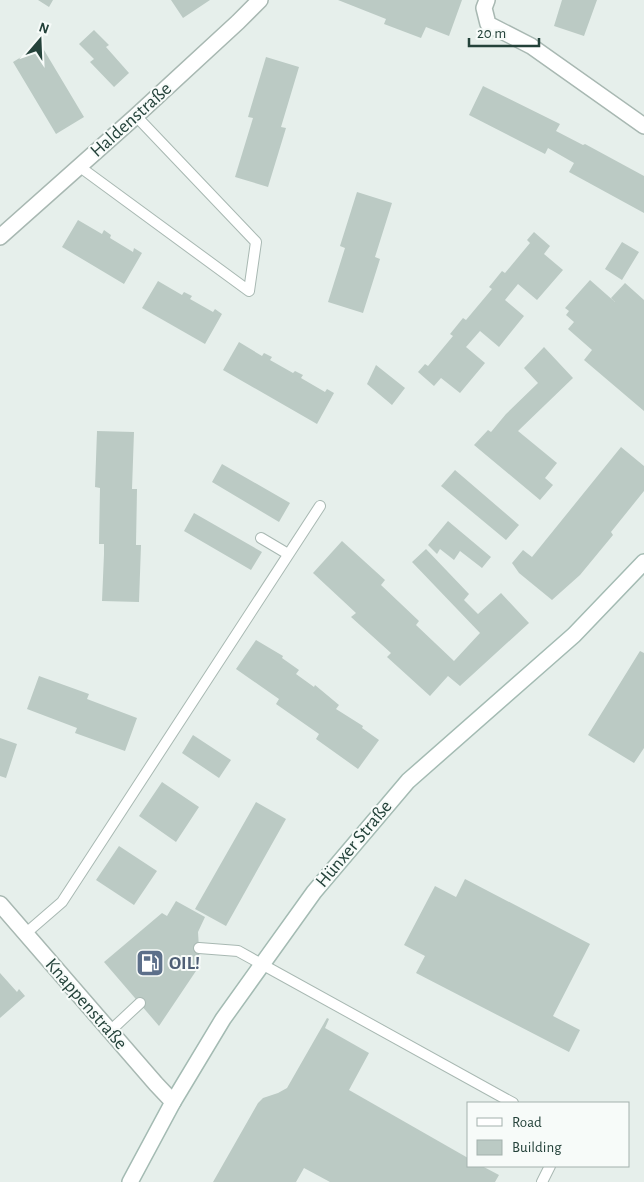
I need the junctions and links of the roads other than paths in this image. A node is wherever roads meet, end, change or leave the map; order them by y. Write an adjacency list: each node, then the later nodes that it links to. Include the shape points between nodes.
1 (260, 0): 3 (street, Haldenstraße)
2 (486, 4): 4 (street, via 488,24 531,46)
3 (136, 116): 5 (street, Haldenstraße); 5 (lane, via 256,242 249,292)
4 (644, 126)
5 (80, 167): 6 (street, Haldenstraße)
6 (0, 237)
7 (320, 506): 9 (lane)
8 (261, 538): 9 (lane)
9 (288, 554): 12 (lane, via 62,902)
10 (644, 562): 14 (street, Hünxer Straße, via 574,635 408,781 314,892)
11 (0, 904): 12 (street, Knappenstraße)
12 (25, 934): 16 (street, Knappenstraße)
13 (199, 948): 14 (lane, via 238,951)
14 (262, 965): 17 (street, Hünxer Straße, via 223,1019); 18 (lane)
15 (140, 1003): 16 (lane)
16 (110, 1031): 17 (street, Knappenstraße)
17 (173, 1102): 20 (street, Hünxer Straße)
18 (511, 1102)
19 (550, 1167): 21 (lane)
20 (130, 1182)
21 (542, 1182)

